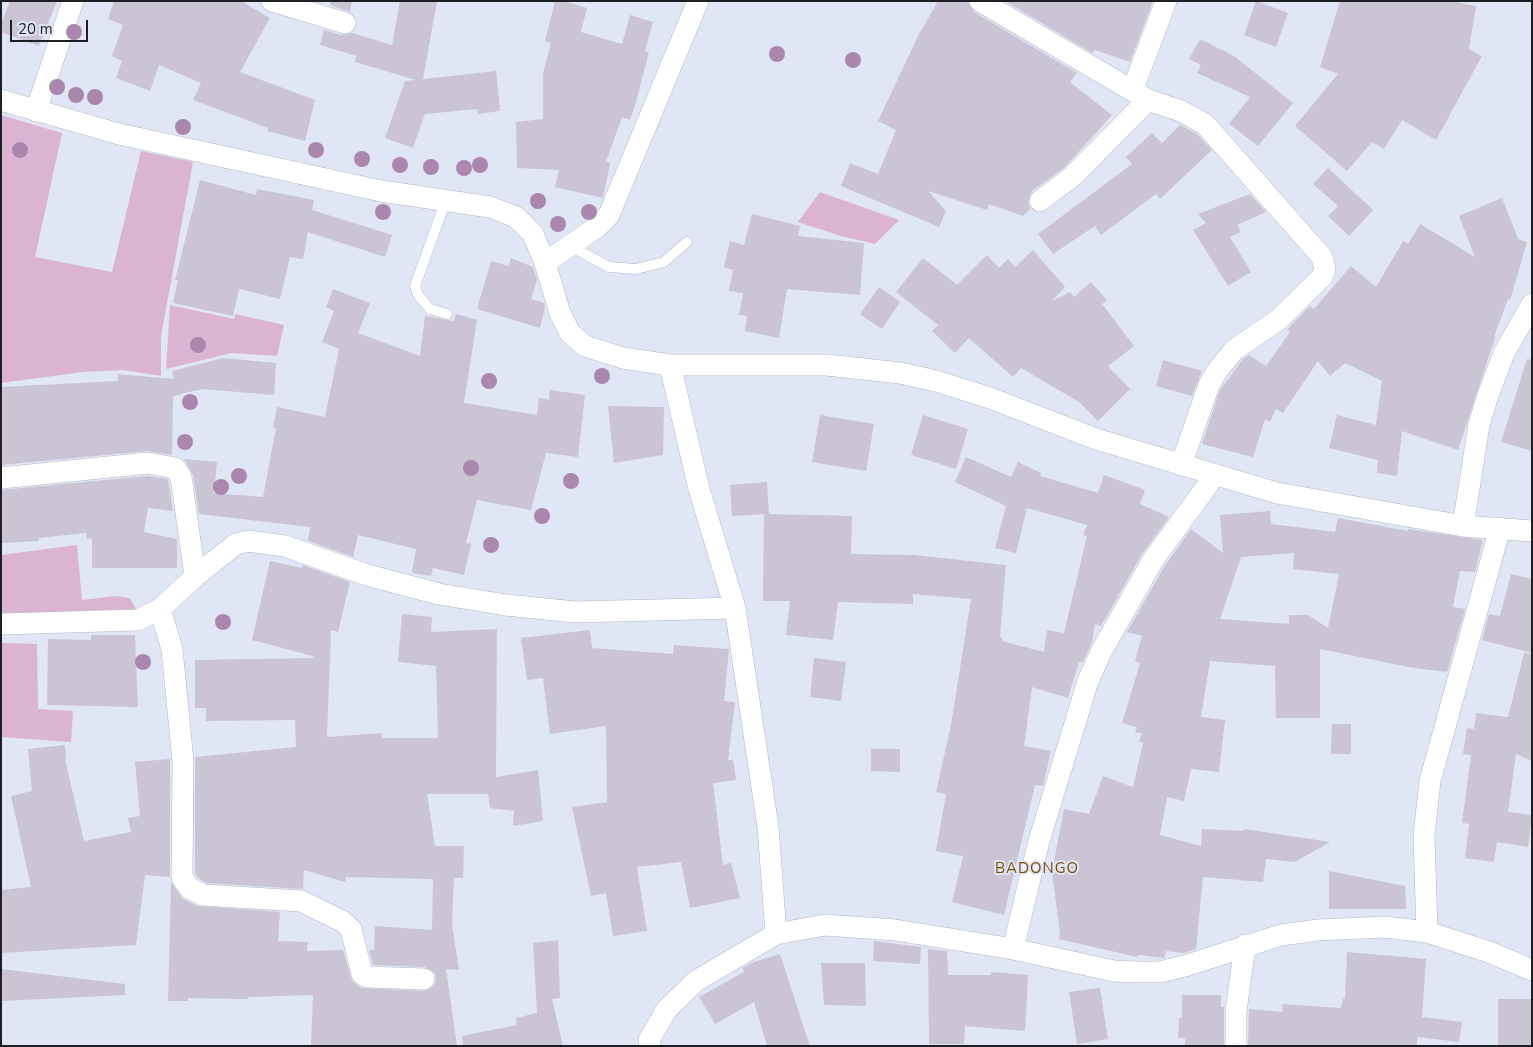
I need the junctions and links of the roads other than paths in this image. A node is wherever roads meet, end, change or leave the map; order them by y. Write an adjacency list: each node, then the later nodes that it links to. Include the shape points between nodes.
1 (73, 1): 9 (street)
2 (272, 1): 6 (street)
3 (698, 1): 13 (street, via 610,215)
4 (980, 1): 7 (street)
5 (1166, 1): 7 (street)
6 (345, 23)
7 (1141, 94): 11 (street, via 1073,176); 18 (street, via 1205,124 1322,257 1325,269 1310,290 1278,320 1234,350 1217,372)
8 (1, 100): 9 (street)
9 (36, 111): 10 (street, via 233,159 381,191)
10 (446, 200): 14 (street, via 490,207 516,217 533,234); 16 (lane, via 415,286 430,309)
11 (1040, 201)
12 (688, 242): 13 (lane, via 664,262 636,270 609,267)
13 (570, 246): 14 (street)
14 (545, 263): 17 (street, via 570,333 585,346 623,358)
15 (1532, 304): 21 (street, via 1504,353 1487,398 1479,426)
16 (447, 314)
17 (670, 366): 18 (street, via 827,365 900,373 990,398 1096,439); 25 (street, via 699,489)
18 (1182, 464): 19 (street)
19 (1215, 475): 21 (street, via 1277,494); 31 (street, via 1154,560 1088,681 1040,841)
20 (1, 478): 24 (street, via 148,463 175,468 181,477)
21 (1463, 526): 22 (street)
22 (1500, 528): 23 (street); 28 (street, via 1430,781 1424,835)
23 (1532, 531)
24 (195, 576): 25 (street, via 236,544 248,541 285,546 412,587 506,605 575,612); 26 (street)
25 (735, 608): 29 (street, via 768,827)
26 (160, 609): 27 (street, via 128,622); 33 (street, via 173,658 183,761 182,877 189,888 203,895 301,901 342,921 351,929 362,974 367,977)
27 (1, 624)
28 (1427, 932): 30 (street, via 1385,927 1318,930 1281,934); 32 (street)
29 (776, 934): 31 (street, via 825,926 895,930); 34 (street, via 696,981 668,1009 649,1040)
30 (1245, 945): 31 (street, via 1160,972 1114,971); 35 (street, via 1236,1011)
31 (1013, 949)
32 (1532, 970)
33 (424, 979)
34 (650, 1046)
35 (1236, 1046)

